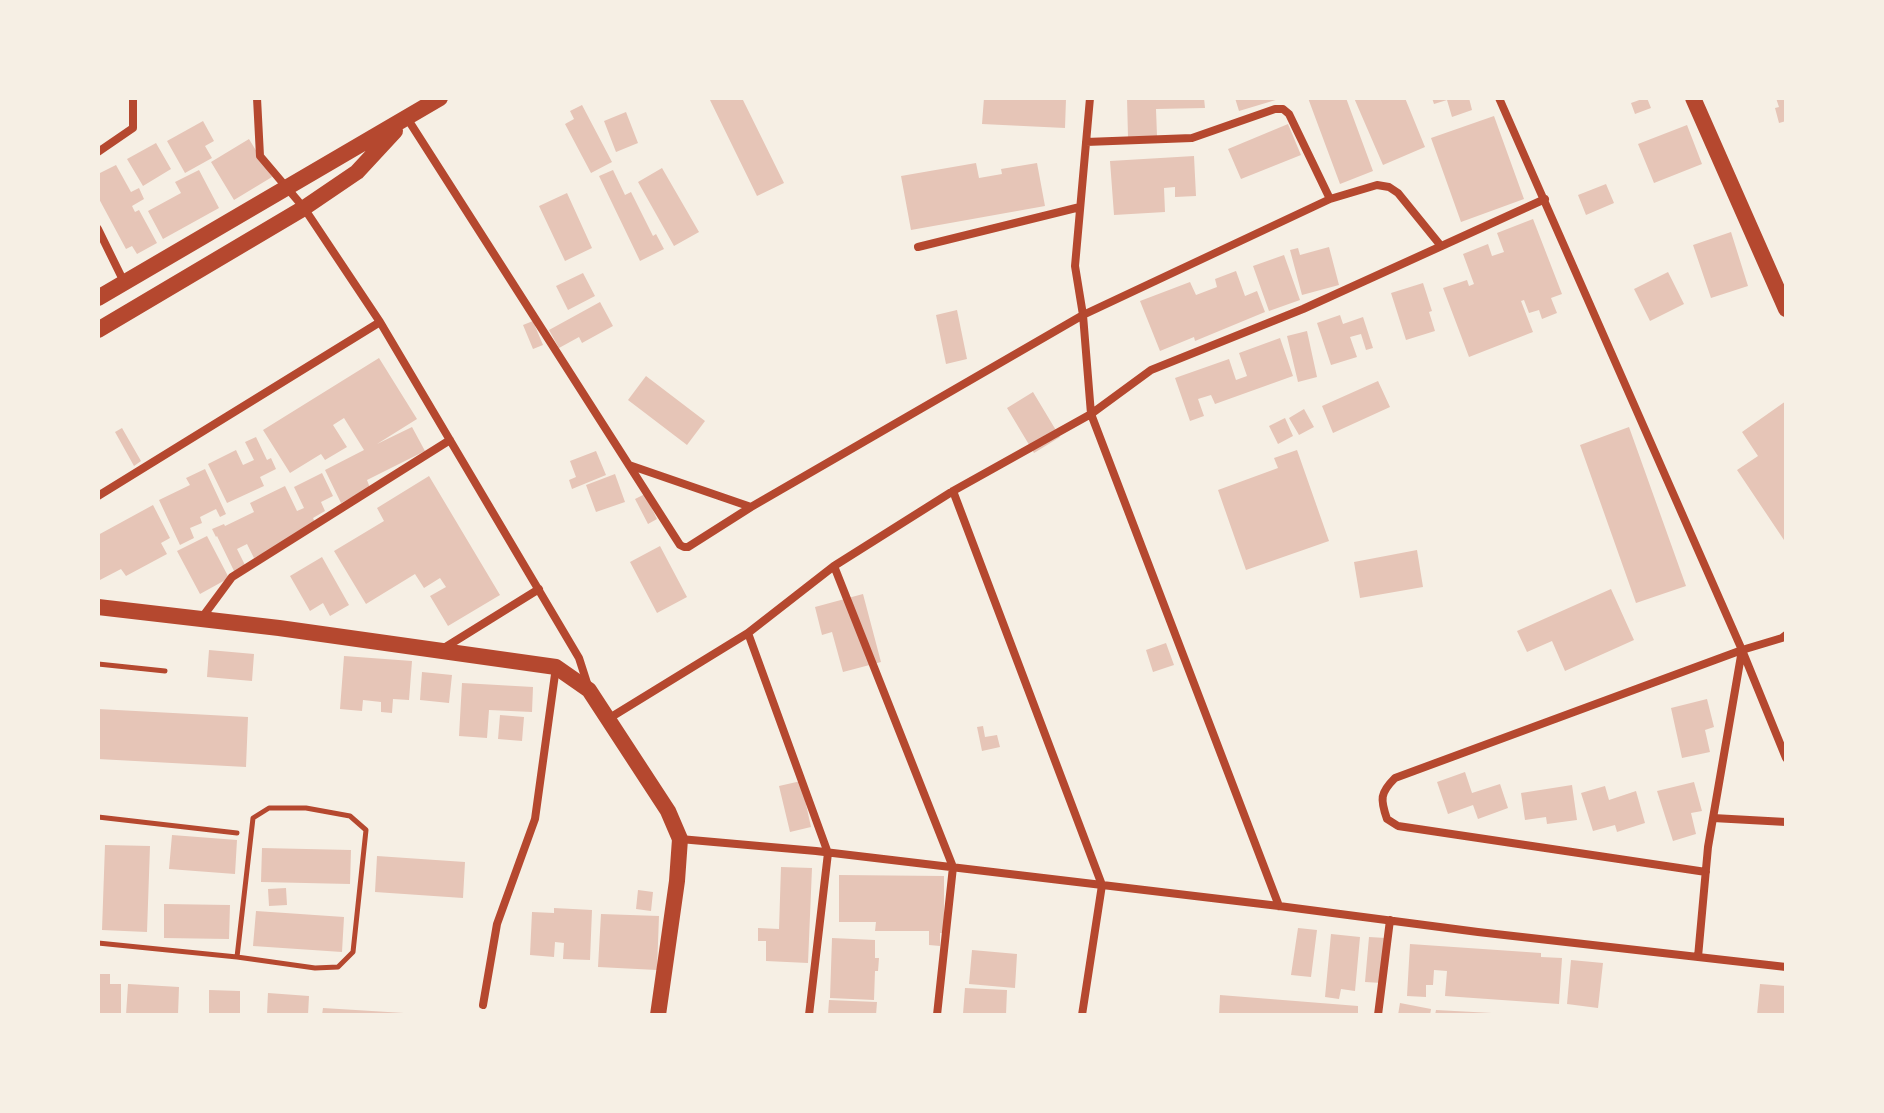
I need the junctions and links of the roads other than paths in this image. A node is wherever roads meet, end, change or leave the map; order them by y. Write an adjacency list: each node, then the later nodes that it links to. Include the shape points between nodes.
1 (133, 98): 9 (street, via 133,128)
2 (257, 98): 10 (street, via 260,156)
3 (440, 98): 7 (main road)
4 (1090, 98): 8 (street)
5 (1499, 98): 12 (street)
6 (1693, 98): 20 (main road)
7 (407, 118): 10 (main road); 14 (main road, via 357,172); 26 (street)
8 (1086, 142): 11 (street, via 1192,138 1283,109); 13 (street)
9 (98, 152)
10 (288, 187): 14 (street); 18 (main road)
11 (1330, 199): 16 (street, via 1377,185 1389,187); 21 (street)
12 (1545, 199): 16 (street); 36 (street)
13 (1080, 207): 17 (street); 21 (street, via 1075,266)
14 (304, 208): 22 (street); 23 (main road)
15 (98, 229): 18 (street)
16 (1441, 246): 24 (street, via 1151,370)
17 (918, 247)
18 (125, 284): 19 (main road)
19 (98, 298)
20 (1786, 309)
21 (1083, 315): 24 (street); 29 (street)
22 (380, 322): 25 (street); 28 (street)
23 (98, 330)
24 (1091, 414): 27 (street); 53 (street)
25 (450, 440): 31 (street); 33 (street, via 232,577)
26 (629, 464): 29 (street); 29 (street, via 684,547)
27 (953, 491): 30 (street); 52 (street)
28 (98, 496)
29 (751, 507)
30 (834, 566): 34 (street); 50 (street)
31 (539, 589): 37 (street); 41 (street, via 579,658)
32 (98, 607): 33 (main road)
33 (201, 619): 37 (main road)
34 (748, 633): 42 (street); 49 (street)
35 (1786, 635): 36 (street)
36 (1742, 650): 43 (street); 45 (street); 51 (street, via 1395,778 1383,789 1387,819 1398,826)
37 (440, 651): 39 (main road)
38 (98, 664): 40 (lane)
39 (556, 667): 41 (main road); 59 (street, via 535,819 497,924)
40 (165, 671)
41 (589, 690): 42 (main road)
42 (608, 719): 48 (main road, via 668,811)
43 (1786, 758)
44 (98, 817): 47 (lane)
45 (1713, 818): 46 (street); 51 (street)
46 (1786, 822)
47 (237, 833)
48 (680, 839): 49 (street); 60 (main road)
49 (828, 853): 50 (street); 61 (street)
50 (953, 867): 52 (street); 62 (street)
51 (1706, 872): 57 (street)
52 (1102, 885): 53 (street); 63 (street)
53 (1279, 906): 54 (street)
54 (1390, 920): 57 (street); 64 (street)
55 (98, 943): 56 (lane)
56 (237, 957): 56 (lane, via 253,818 269,808 306,808 350,816 366,830 353,952 338,967)
57 (1698, 957): 58 (street)
58 (1786, 967)
59 (483, 1005)
60 (658, 1015)
61 (809, 1015)
62 (937, 1015)
63 (1082, 1015)
64 (1378, 1015)

